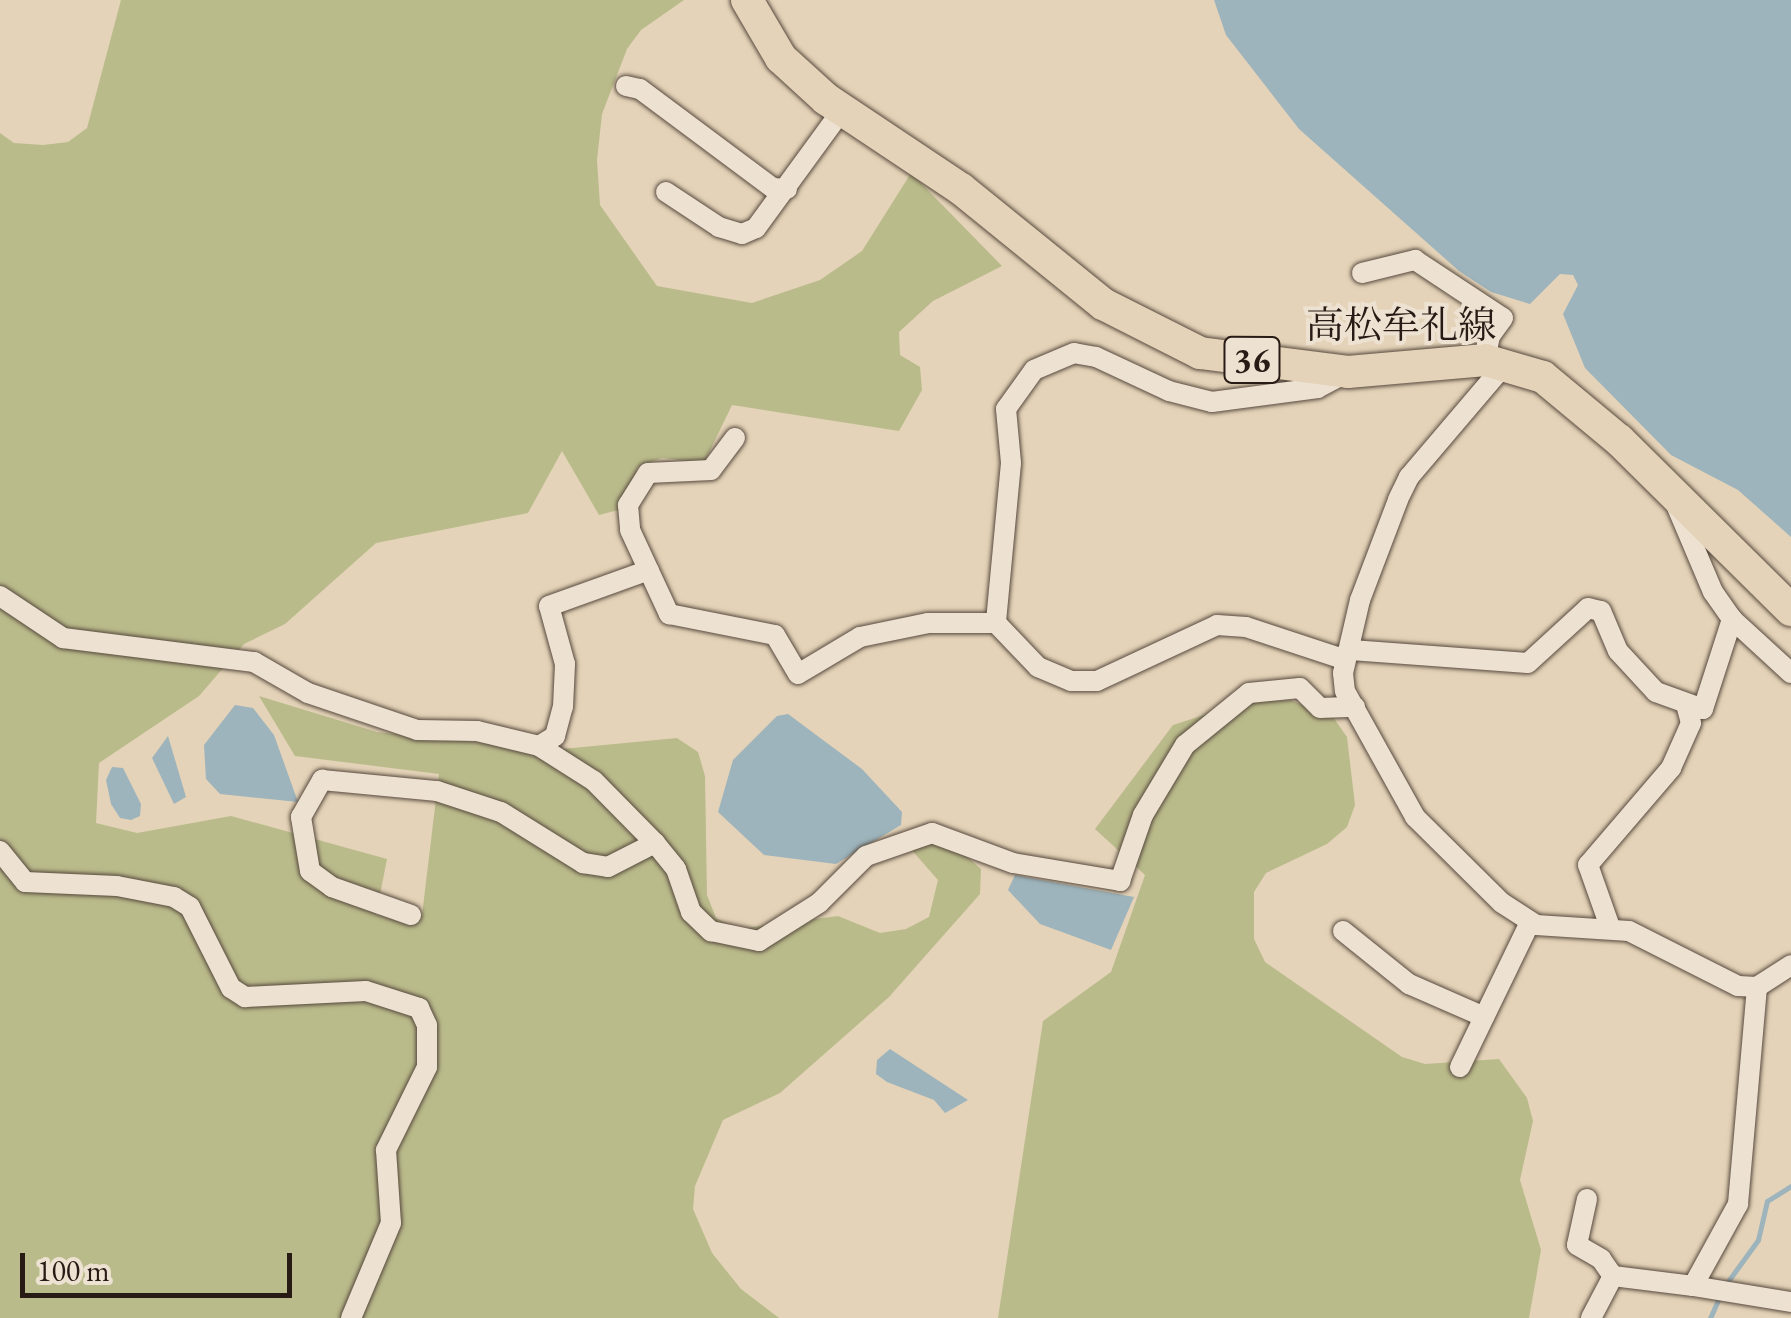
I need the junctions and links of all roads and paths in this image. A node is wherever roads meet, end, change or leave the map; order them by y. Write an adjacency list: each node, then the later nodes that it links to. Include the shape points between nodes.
1 (747, 0): 3 (main road, 高松牟礼線 / 36, via 781,58)
2 (626, 86): 4 (street, via 640,89 773,188)
3 (842, 110): 4 (street); 8 (main road, 高松牟礼線 / 36, via 961,189 1072,282 1175,345)
4 (787, 189): 5 (street, via 756,228 742,234 719,228)
5 (666, 192)
6 (1362, 272): 7 (street, via 1414,260 1503,318 1490,336)
7 (1496, 362): 8 (main road, 高松牟礼線 / 36); 10 (main road, 高松牟礼線 / 36, via 1543,378 1575,402); 16 (street, via 1410,477 1375,551)
8 (1348, 372): 15 (street, via 1318,388 1212,402 1074,353 1034,370 1006,409 1011,463)
9 (735, 438): 11 (street, via 711,470 662,471 637,483 628,505 630,530)
10 (1671, 494): 13 (main road, 高松牟礼線 / 36); 14 (street, via 1713,592)
11 (649, 570): 15 (street, via 669,614 775,635 798,674 860,637 928,623); 20 (street, via 549,606 564,664 562,707 555,736)
12 (0, 596): 20 (street, via 64,638 254,662 308,693 416,730 477,730)
13 (1791, 610)
14 (1732, 619): 17 (street); 19 (street, via 1702,709)
15 (996, 623): 16 (street, via 1038,667 1072,681 1097,681 1216,624 1246,627 1340,658)
16 (1351, 650): 18 (street, via 1343,673); 19 (street, via 1528,663 1588,608 1602,611 1618,651 1656,692)
17 (1791, 673)
18 (1355, 707): 21 (street, via 1320,708 1300,688 1249,694 1185,745 1143,815 1120,881 1013,863 932,833 866,856 819,902 759,940 711,931 691,912 676,869); 24 (street, via 1415,817)
19 (1687, 708): 25 (street, via 1691,723 1671,768 1588,866)
20 (539, 746): 21 (street, via 594,780)
21 (655, 843): 23 (street, via 608,867 583,863 501,812 453,796 322,780 301,817 310,871 332,887)
22 (0, 851): 35 (street, via 25,882 132,888 190,907 230,988 246,997 366,991 419,1008 428,1026 428,1066 386,1150 390,1223)
23 (411, 915)
24 (1530, 922): 25 (street); 29 (street)
25 (1610, 928): 28 (street, via 1738,986)
26 (1343, 931): 29 (street, via 1409,984)
27 (1791, 966): 28 (street)
28 (1757, 987): 33 (street, via 1738,1204)
29 (1484, 1017): 30 (street)
30 (1460, 1067)
31 (1586, 1200): 32 (street, via 1576,1245 1602,1259)
32 (1613, 1276): 33 (street); 36 (street)
33 (1692, 1286): 34 (street)
34 (1791, 1302)
35 (351, 1318)
36 (1590, 1318)

